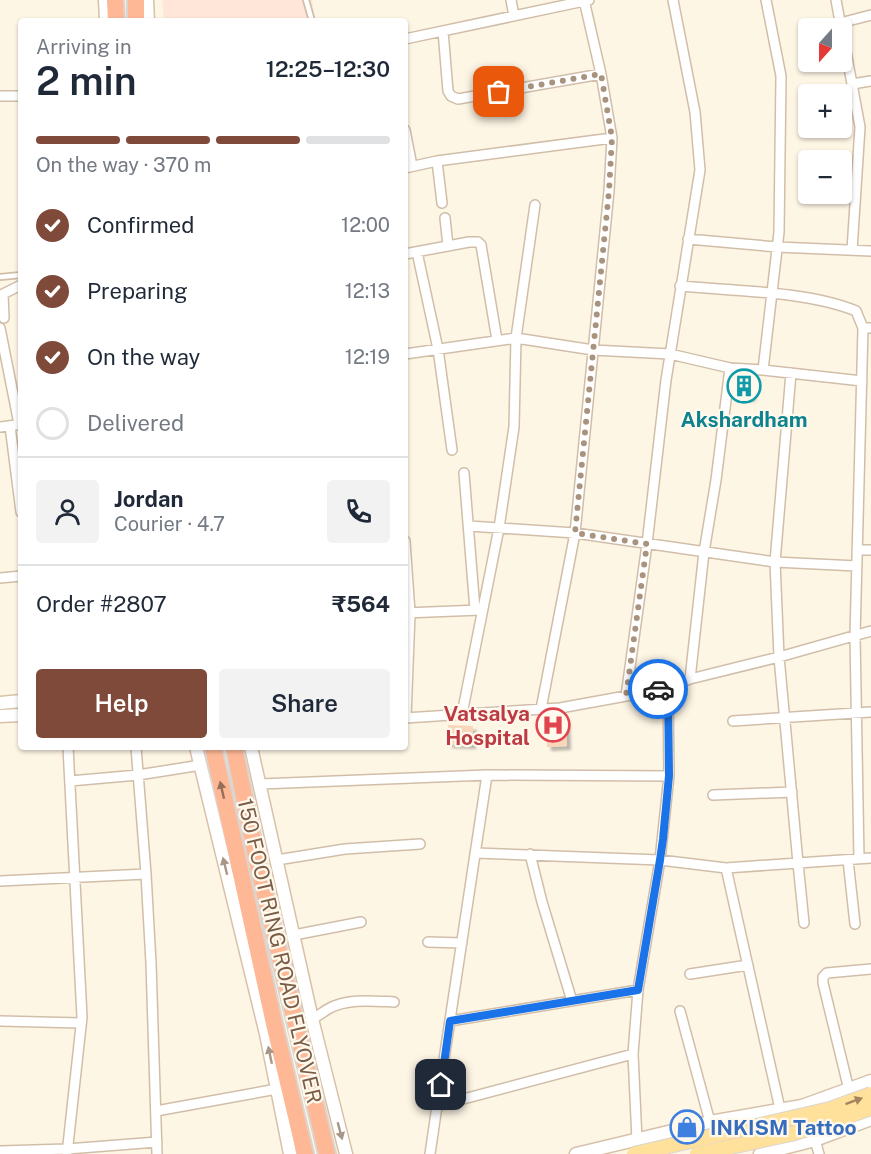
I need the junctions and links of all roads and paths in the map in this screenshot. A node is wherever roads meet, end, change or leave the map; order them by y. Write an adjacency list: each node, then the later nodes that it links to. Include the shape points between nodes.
1 (105, 0): 13 (street)
2 (115, 0): 14 (highway)
3 (136, 0): 15 (highway)
4 (147, 0): 16 (street)
5 (306, 0): 17 (lane)
6 (511, 0): 12 (street)
7 (586, 0): 12 (street); 23 (street)
8 (673, 0): 34 (street, via 695,112 700,170)
9 (766, 0): 36 (street, via 781,76)
10 (836, 0): 18 (street)
11 (871, 15): 19 (street)
12 (514, 16): 20 (street)
13 (106, 18)
14 (116, 18)
15 (136, 18)
16 (148, 18)
17 (311, 18)
18 (839, 18)
19 (852, 23)
20 (443, 31): 21 (street); 23 (street, via 448,91 458,99)
21 (408, 38)
22 (850, 72): 25 (street)
23 (601, 74): 28 (street)
24 (871, 81): 25 (street)
25 (852, 84): 37 (street, via 860,127)
26 (0, 96): 27 (street)
27 (18, 96)
28 (612, 138): 29 (street); 52 (street)
29 (437, 161): 30 (street); 31 (street)
30 (408, 167)
31 (442, 203)
32 (535, 205): 49 (street)
33 (445, 218): 35 (street)
34 (688, 239): 36 (street); 44 (street)
35 (448, 246): 39 (street); 50 (street, via 469,242 481,245)
36 (777, 247): 37 (street); 45 (street)
37 (852, 250): 38 (street)
38 (871, 251)
39 (417, 252): 40 (street); 51 (street)
40 (408, 254)
41 (18, 275): 42 (lane)
42 (0, 277)
43 (18, 286): 46 (street, via 3,294)
44 (680, 286): 45 (street); 54 (street)
45 (772, 294): 48 (street, via 851,309); 56 (street)
46 (4, 318)
47 (0, 328): 59 (street)
48 (867, 328): 58 (street)
49 (516, 338): 50 (street); 52 (street); 66 (street, via 514,427)
50 (496, 340): 51 (street)
51 (438, 349): 53 (street); 60 (street)
52 (593, 350): 54 (street); 67 (street)
53 (408, 354)
54 (670, 354): 55 (street); 68 (street)
55 (730, 368): 56 (street); 71 (street)
56 (763, 370): 57 (street)
57 (790, 373): 58 (street); 72 (street)
58 (861, 381): 63 (street)
59 (13, 425): 62 (street)
60 (452, 450)
61 (464, 473): 65 (street)
62 (18, 479)
63 (859, 479): 64 (street); 69 (street)
64 (871, 480)
65 (469, 526): 66 (street); 76 (street)
66 (499, 528): 67 (street); 76 (street)
67 (575, 533): 68 (street); 86 (street)
68 (647, 544): 71 (street); 83 (street)
69 (857, 550): 70 (street); 73 (street)
70 (871, 550)
71 (704, 552): 72 (street); 81 (street)
72 (775, 562): 73 (street); 80 (street)
73 (856, 566): 79 (street)
74 (18, 576): 75 (street)
75 (0, 578)
76 (479, 610): 77 (street); 88 (street)
77 (408, 613)
78 (871, 631): 79 (street)
79 (855, 636): 80 (street); 89 (street)
80 (779, 657): 81 (street); 93 (street)
81 (690, 679): 82 (street)
82 (668, 687): 83 (street); 102 (street)
83 (626, 696): 86 (street)
84 (18, 701): 85 (street)
85 (0, 702)
86 (541, 709): 88 (street)
87 (871, 712): 89 (street)
88 (462, 714): 92 (street)
89 (856, 714): 93 (street); 111 (street)
90 (18, 715): 91 (street)
91 (0, 716)
92 (408, 718)
93 (785, 718): 94 (street); 105 (street)
94 (732, 721)
95 (68, 750): 103 (street)
96 (136, 750): 100 (street)
97 (252, 750): 104 (street)
98 (236, 754): 157 (highway, 150 FOOT RING ROAD FLYOVER, via 257,861)
99 (210, 758): 100 (street); 139 (street, one-way to 99); 156 (highway, 150 FOOT RING ROAD FLYOVER, one-way to 99)
100 (138, 775): 103 (street); 117 (street)
101 (487, 775): 102 (street); 104 (street); 108 (street)
102 (669, 776): 113 (street)
103 (70, 781): 118 (street)
104 (260, 784): 112 (street)
105 (792, 792): 106 (street); 115 (street)
106 (713, 795)
107 (420, 844): 112 (street, via 345,849)
108 (475, 853): 109 (street); 125 (street)
109 (530, 854): 113 (street); 130 (street)
110 (871, 858): 111 (street)
111 (859, 859): 114 (street)
112 (277, 860): 123 (street)
113 (660, 860): 116 (street); 129 (street)
114 (848, 860): 115 (street); 122 (street)
115 (798, 863): 116 (street); 121 (street)
116 (726, 868): 126 (street)
117 (147, 874): 118 (street); 146 (street)
118 (74, 878): 119 (street); 136 (street)
119 (0, 881)
120 (361, 922): 123 (street)
121 (804, 923)
122 (855, 924)
123 (294, 936): 133 (street)
124 (428, 942): 125 (street)
125 (462, 943): 135 (street)
126 (748, 965): 128 (street); 145 (street)
127 (871, 969): 140 (street, via 827,973 823,982)
128 (690, 974)
129 (638, 990): 130 (street); 137 (street)
130 (572, 1001): 135 (street)
131 (394, 1002): 133 (street, via 340,1003)
132 (680, 1011): 148 (street)
133 (312, 1019): 158 (street, one-way to 158)
134 (0, 1021): 136 (street)
135 (450, 1021): 142 (street)
136 (81, 1023): 153 (street)
137 (633, 1054): 142 (street); 149 (street)
138 (871, 1081): 140 (street)
139 (278, 1089): 146 (street); 155 (street)
140 (849, 1090): 143 (street)
141 (871, 1094): 161 (main road, one-way to 141, bridge, via 820,1112)
142 (437, 1106): 159 (street)
143 (802, 1106): 145 (street); 150 (street)
144 (871, 1108): 162 (main road, bridge, via 791,1134)
145 (780, 1109): 148 (street)
146 (156, 1111): 151 (street)
147 (871, 1119): 150 (street)
148 (711, 1122): 149 (street)
149 (637, 1140): 160 (street)
150 (815, 1140): 163 (street); 164 (street)
151 (157, 1142): 153 (street); 154 (street)
152 (0, 1151): 153 (street)
153 (67, 1151)
154 (157, 1154)
155 (290, 1154)
156 (305, 1154)
157 (327, 1154)
158 (346, 1154)
159 (430, 1154)
160 (576, 1154)
161 (634, 1154)
162 (697, 1154)
163 (760, 1154)
164 (819, 1154)

